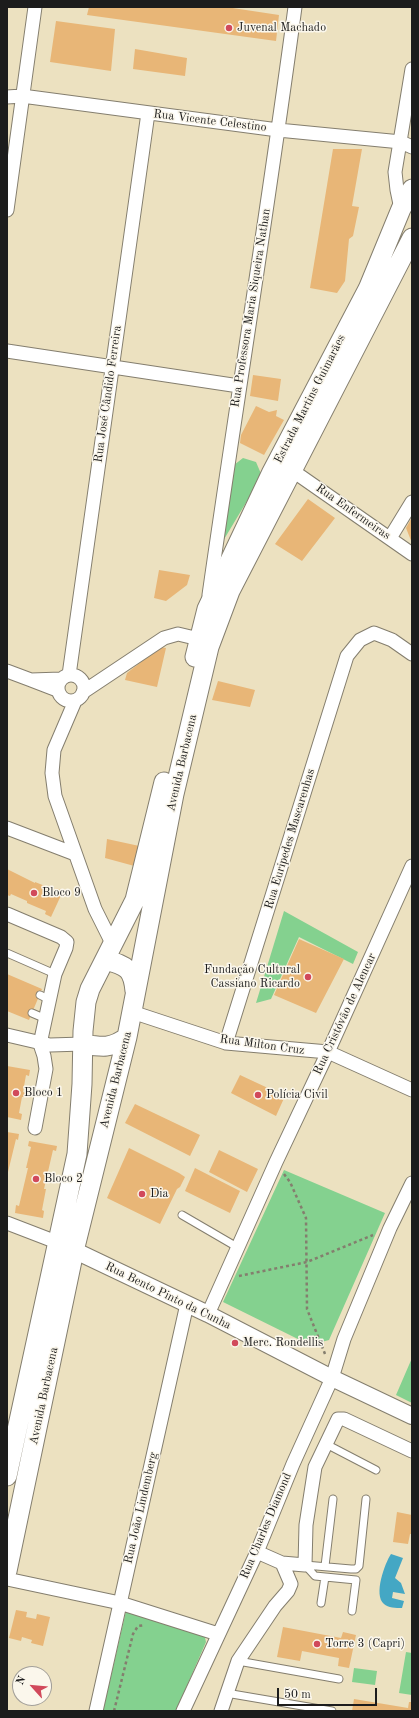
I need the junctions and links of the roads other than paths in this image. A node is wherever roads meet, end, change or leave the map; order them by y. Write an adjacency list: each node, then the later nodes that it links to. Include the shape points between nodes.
1 (35, 7): 4 (street)
2 (295, 7): 7 (street, Rua Professora Maria Siqueira Nathan)
3 (412, 69): 8 (street)
4 (22, 96): 5 (street, Rua Vicente Celestino); 6 (street, Rua Vicente Celestino); 10 (street)
5 (7, 97)
6 (148, 113): 7 (street, Rua Vicente Celestino); 14 (street, Rua José Cândido Ferreira)
7 (278, 130): 8 (street, Rua Vicente Celestino); 15 (street, Rua Professora Maria Siqueira Nathan)
8 (407, 144): 11 (street, via 397,157 395,172 397,190)
9 (412, 189): 11 (main road, Estrada Martins Guimarães)
10 (7, 210)
11 (407, 212): 21 (main road, Estrada Martins Guimarães, via 271,474)
12 (412, 238): 16 (main road, Estrada Martins Guimarães)
13 (7, 351): 14 (street)
14 (112, 365): 15 (street); 25 (street, Rua José Cândido Ferreira)
15 (239, 386): 21 (street, Rua Professora Maria Siqueira Nathan)
16 (293, 471): 18 (street, Rua Enfermeiras); 20 (main road, Estrada Martins Guimarães)
17 (412, 502): 18 (street)
18 (390, 538): 19 (street, Rua Enfermeiras)
19 (412, 554)
20 (230, 591): 34 (main road, Avenida Barbacena, via 209,647 174,794)
21 (207, 609): 22 (main road, Avenida Barbacena)
22 (199, 639): 26 (street, via 178,634 164,638); 32 (main road, Avenida Barbacena, via 135,900)
23 (412, 654): 39 (street, Rua Euripedes Mascarenhas, via 392,640 374,633 360,640 347,656)
24 (7, 671): 25 (street, via 31,680)
25 (62, 681): 26 (street, via 59,694 65,700); 26 (street, via 73,675 80,678 84,685)
26 (79, 697): 28 (street, via 54,750 52,773 55,796)
27 (7, 828): 28 (street)
28 (75, 854): 32 (street)
29 (412, 866): 42 (street, Rua Cristóvão de Alencar)
30 (7, 914): 33 (street, via 67,942)
31 (7, 953): 33 (lane)
32 (110, 953): 34 (main road, via 130,972 134,981); 41 (main road, Avenida Barbacena, via 90,989 86,1002)
33 (56, 974): 36 (street, via 45,998)
34 (133, 1003): 38 (main road, Avenida Barbacena); 39 (street, Rua Milton Cruz)
35 (32, 1013): 36 (lane)
36 (46, 1019): 40 (street)
37 (7, 1035): 40 (street)
38 (128, 1037): 41 (main road, via 107,1047); 48 (main road, Avenida Barbacena)
39 (226, 1042): 42 (street, Rua Milton Cruz)
40 (40, 1044): 41 (street); 44 (street, via 46,1069)
41 (83, 1044): 48 (main road, Avenida Barbacena, via 77,1154)
42 (328, 1052): 43 (street, Rua Milton Cruz); 49 (street, Rua Cristóvão de Alencar)
43 (412, 1090)
44 (35, 1128)
45 (412, 1184): 52 (street, Rua Charles Diamond, via 390,1228 344,1339)
46 (182, 1215): 49 (lane)
47 (7, 1223): 48 (street)
48 (66, 1247): 50 (street, Rua Bento Pinto da Cunha); 57 (main road, Avenida Barbacena); 64 (main road, Avenida Barbacena)
49 (237, 1247): 51 (street, Rua Cristóvão de Alencar)
50 (187, 1304): 51 (street, Rua Bento Pinto da Cunha); 67 (street, Rua João Lindemberg)
51 (208, 1314): 52 (street, Rua Bento Pinto da Cunha)
52 (332, 1378): 53 (street, Rua Bento Pinto da Cunha); 60 (street, Rua Charles Diamond)
53 (412, 1416)
54 (326, 1444): 55 (street, via 338,1419 344,1419); 56 (lane); 62 (street, via 315,1467 306,1525)
55 (412, 1451)
56 (376, 1470)
57 (7, 1476)
58 (333, 1499): 63 (lane)
59 (366, 1499): 63 (lane, via 360,1566 351,1569)
60 (257, 1552): 61 (street); 70 (street, Rua Charles Diamond)
61 (282, 1563): 62 (street); 71 (street, via 291,1584)
62 (304, 1565): 63 (lane); 65 (lane, via 315,1576)
63 (325, 1566)
64 (7, 1571)
65 (325, 1577): 68 (lane); 69 (lane, via 356,1580)
66 (7, 1578): 67 (street)
67 (120, 1602): 70 (street); 74 (street, Rua João Lindemberg)
68 (321, 1603)
69 (352, 1611)
70 (218, 1634): 75 (street, Rua Charles Diamond)
71 (238, 1661): 72 (lane); 73 (street)
72 (339, 1679)
73 (226, 1693): 76 (street); 77 (lane)
74 (96, 1711)
75 (183, 1711)
76 (221, 1711)
77 (332, 1711)

